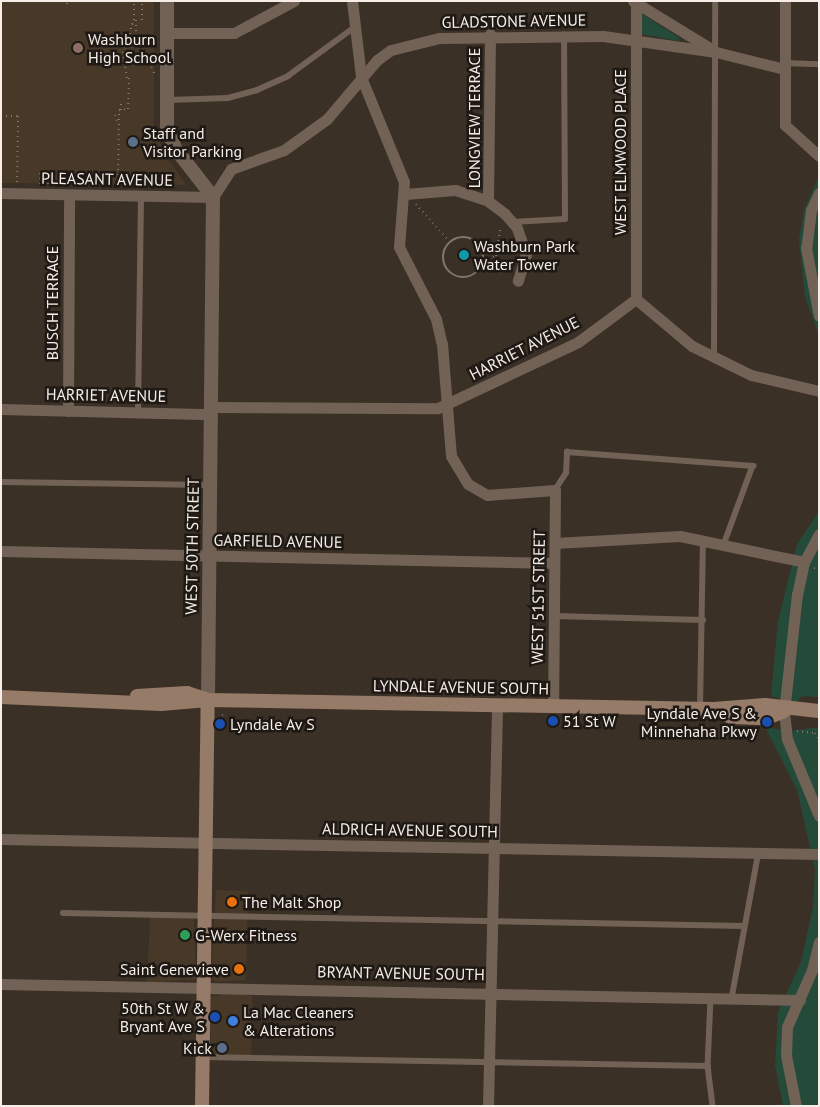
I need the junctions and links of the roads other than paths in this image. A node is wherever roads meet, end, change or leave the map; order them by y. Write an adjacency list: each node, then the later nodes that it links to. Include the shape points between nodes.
1 (167, 1): 8 (street)
2 (294, 1): 8 (street, via 234,32)
3 (352, 1): 7 (street)
4 (716, 1): 12 (lane)
5 (785, 1): 14 (street)
6 (635, 3): 11 (street, WEST ELMWOOD PLACE); 12 (street, WEST ELMWOOD PLACE)
7 (357, 26): 15 (street); 16 (lane, via 288,76 257,90 228,98)
8 (167, 33): 16 (street)
9 (490, 34): 10 (street, GLADSTONE AVENUE); 15 (street, GLADSTONE AVENUE, via 439,38 391,50); 24 (street, LONGVIEW TERRACE)
10 (564, 35): 11 (street, GLADSTONE AVENUE); 25 (lane, via 565,219)
11 (636, 40): 12 (street, GLADSTONE AVENUE); 27 (street, WEST ELMWOOD PLACE)
12 (716, 52): 14 (street, GLADSTONE AVENUE); 29 (lane)
13 (819, 64): 14 (lane)
14 (784, 66): 17 (street, via 785,124)
15 (361, 77): 22 (street, GLADSTONE AVENUE, via 328,119 284,150 231,169); 23 (street)
16 (166, 100): 22 (street, via 167,129 176,148)
17 (819, 156)
18 (819, 192): 28 (street, via 811,210 806,248)
19 (1, 193): 20 (street, PLEASANT AVENUE)
20 (69, 195): 21 (street, PLEASANT AVENUE); 33 (street, BUSCH TERRACE)
21 (141, 196): 22 (street, PLEASANT AVENUE); 35 (lane)
22 (212, 197): 34 (street, WEST 50TH STREET)
23 (410, 198): 24 (street, via 455,190); 31 (street, via 399,247 436,319 446,370)
24 (488, 201): 25 (street)
25 (507, 220): 26 (street, via 526,254)
26 (518, 281)
27 (636, 299): 29 (street, via 664,327); 31 (street, HARRIET AVENUE, via 578,342)
28 (819, 316)
29 (714, 356): 30 (street, via 752,376)
30 (819, 391)
31 (447, 405): 34 (street, HARRIET AVENUE, via 432,409); 38 (street, via 451,456 473,488 500,496)
32 (1, 409): 33 (street, HARRIET AVENUE)
33 (68, 411): 35 (street, HARRIET AVENUE)
34 (211, 411): 35 (street, HARRIET AVENUE); 37 (street, WEST 50TH STREET)
35 (138, 412)
36 (1, 482): 37 (lane)
37 (211, 485): 44 (street, WEST 50TH STREET)
38 (555, 490): 41 (street, WEST 51ST STREET); 42 (lane, via 566,473 567,452 753,466)
39 (819, 534): 45 (street)
40 (703, 540): 41 (street, via 677,536); 42 (street); 48 (lane)
41 (555, 543): 46 (street, WEST 51ST STREET)
42 (724, 545): 45 (street)
43 (1, 551): 44 (street, GARFIELD AVENUE)
44 (210, 555): 46 (street, GARFIELD AVENUE); 50 (street, WEST 50TH STREET)
45 (804, 562): 54 (street, via 791,631)
46 (554, 564): 47 (street, WEST 51ST STREET)
47 (554, 616): 48 (lane); 52 (street, WEST 51ST STREET)
48 (703, 620): 53 (lane)
49 (1, 697): 50 (main road, LYNDALE AVENUE SOUTH, via 109,699 169,693)
50 (208, 700): 51 (main road, LYNDALE AVENUE SOUTH); 58 (main road, WEST 50TH STREET)
51 (497, 705): 52 (main road, LYNDALE AVENUE SOUTH); 59 (street)
52 (553, 706): 53 (main road, LYNDALE AVENUE SOUTH)
53 (707, 709): 54 (main road, LYNDALE AVENUE SOUTH, via 731,717 767,718)
54 (784, 710): 55 (main road, LYNDALE AVENUE SOUTH); 56 (street, via 787,739)
55 (817, 711)
56 (819, 816)
57 (1, 840): 58 (street, ALDRICH AVENUE SOUTH)
58 (207, 842): 59 (street, ALDRICH AVENUE SOUTH); 63 (main road, WEST 50TH STREET)
59 (494, 848): 60 (street, ALDRICH AVENUE SOUTH); 64 (street)
60 (758, 854): 61 (street, ALDRICH AVENUE SOUTH); 65 (lane)
61 (819, 854)
62 (63, 913): 63 (lane)
63 (205, 915): 64 (lane); 68 (main road, WEST 50TH STREET)
64 (493, 919): 65 (lane); 69 (street)
65 (744, 926): 71 (lane)
66 (819, 942): 72 (street)
67 (1, 984): 68 (street, BRYANT AVENUE SOUTH)
68 (205, 986): 69 (street, BRYANT AVENUE SOUTH); 73 (main road, WEST 50TH STREET)
69 (491, 992): 70 (street, BRYANT AVENUE SOUTH); 74 (street)
70 (711, 995): 71 (street, BRYANT AVENUE SOUTH); 75 (lane)
71 (732, 996): 72 (street, BRYANT AVENUE SOUTH)
72 (800, 1000): 79 (street, via 787,1027 785,1047)
73 (203, 1057): 74 (lane); 76 (main road, WEST 50TH STREET)
74 (489, 1062): 75 (lane); 77 (street)
75 (708, 1066): 78 (lane)
76 (202, 1106)
77 (488, 1106)
78 (713, 1106)
79 (796, 1106)

